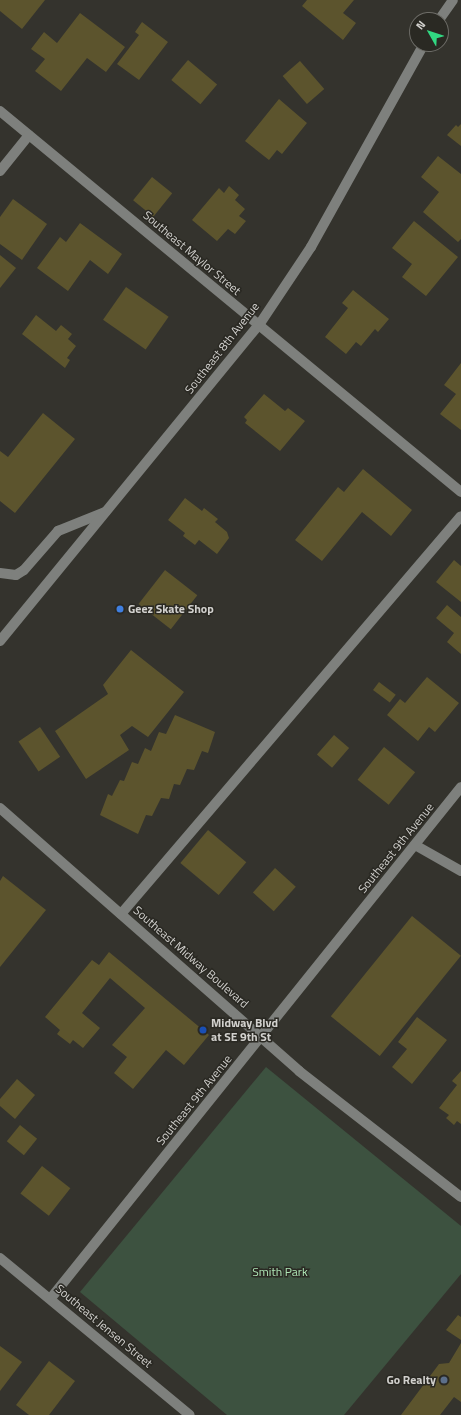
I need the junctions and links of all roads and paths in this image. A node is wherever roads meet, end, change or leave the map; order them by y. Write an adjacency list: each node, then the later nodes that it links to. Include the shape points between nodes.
1 (453, 0): 2 (street)
2 (445, 12)
3 (420, 52): 7 (street, Southeast 8th Avenue, via 311,247)
4 (0, 111): 5 (street, Southeast Maylor Street)
5 (29, 135): 6 (street); 7 (street, Southeast Maylor Street)
6 (0, 171)
7 (259, 325): 8 (street, Southeast Maylor Street); 9 (street, Southeast 8th Avenue)
8 (461, 492)
9 (106, 512): 11 (street, via 58,531 24,570 16,575); 12 (street, Southeast 8th Avenue)
10 (461, 516): 17 (street)
11 (0, 573)
12 (0, 641)
13 (461, 787): 15 (street, Southeast 9th Avenue)
14 (2, 811): 17 (street, Southeast Midway Boulevard)
15 (414, 845): 16 (street); 18 (street, Southeast 9th Avenue)
16 (461, 871)
17 (121, 914): 18 (street, Southeast Midway Boulevard)
18 (262, 1037): 19 (street, Southeast Midway Boulevard, via 299,1070); 21 (street, Southeast 9th Avenue)
19 (461, 1197)
20 (0, 1258): 21 (street, Southeast Jensen Street)
21 (51, 1298): 22 (street, Southeast Jensen Street)
22 (190, 1415)

